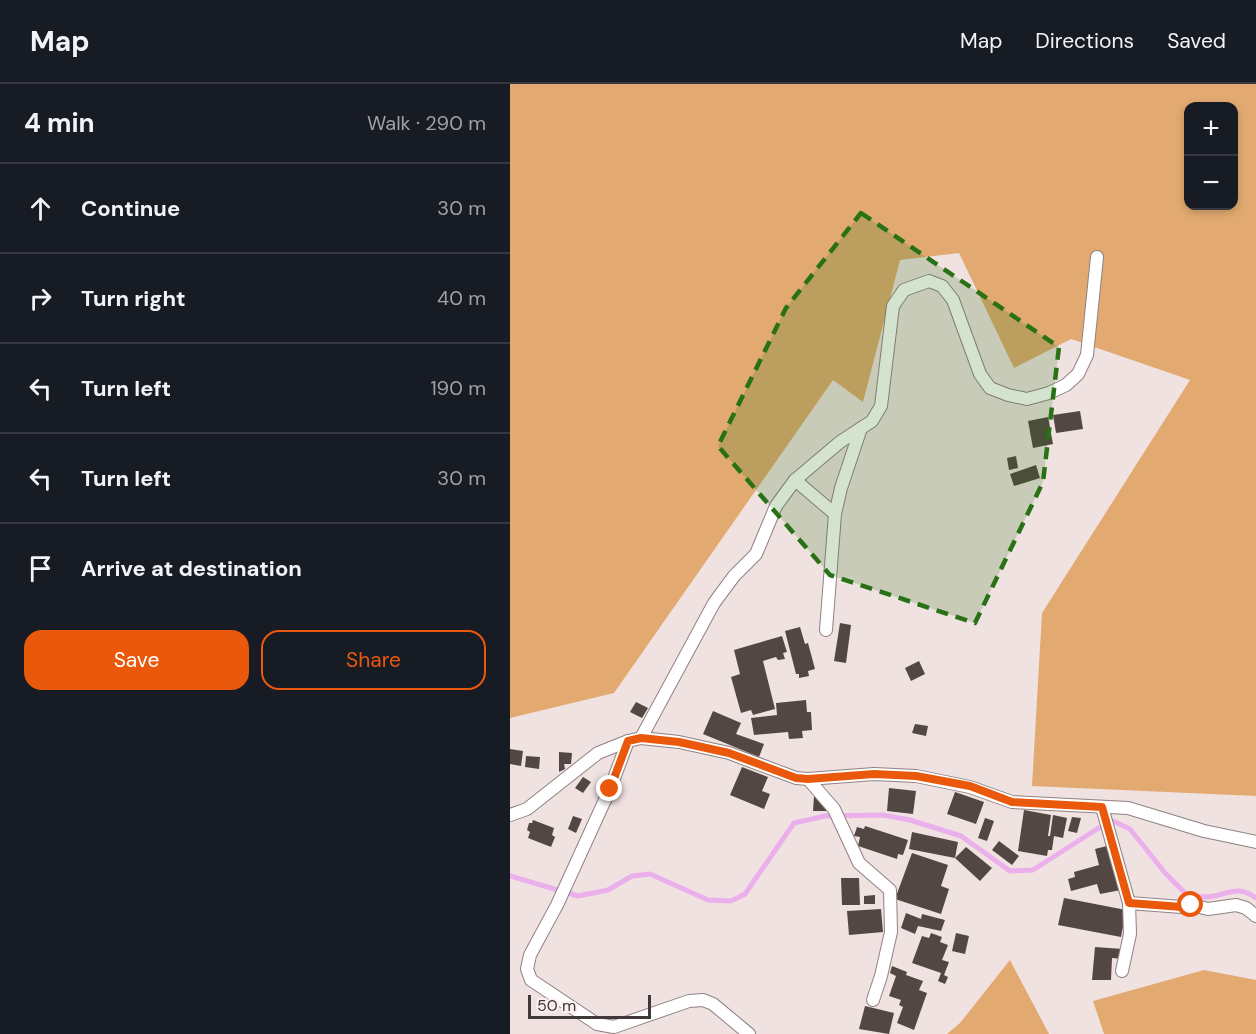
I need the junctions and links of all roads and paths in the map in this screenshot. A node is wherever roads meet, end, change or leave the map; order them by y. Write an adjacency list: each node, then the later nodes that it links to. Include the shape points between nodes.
1 (1097, 257): 2 (street, via 1087,355 1078,374 1066,385 1027,399 990,388 980,374 953,300 942,286 929,281 904,290 893,306 881,406 872,421)
2 (861, 428): 3 (street); 4 (street)
3 (795, 480): 4 (street); 6 (street, via 776,506 756,554 714,603)
4 (835, 514): 5 (street)
5 (826, 630)
6 (641, 738): 7 (street); 8 (street, via 729,753 783,774)
7 (628, 741): 10 (street, via 598,753 527,809); 16 (street, via 557,905 530,955 527,969 531,980 597,1024 614,1027 689,1001 704,1000)
8 (808, 779): 9 (street, via 874,774 916,776 970,786 1012,802); 15 (street, via 834,809 859,863 890,890 891,932)
9 (1103, 810): 11 (street, via 1128,808); 12 (street)
10 (510, 815)
11 (1256, 842)
12 (1129, 903): 13 (street, via 1208,909 1236,905); 14 (street, via 1130,934)
13 (1256, 916)
14 (1122, 971)
15 (873, 1000)
16 (749, 1034)

